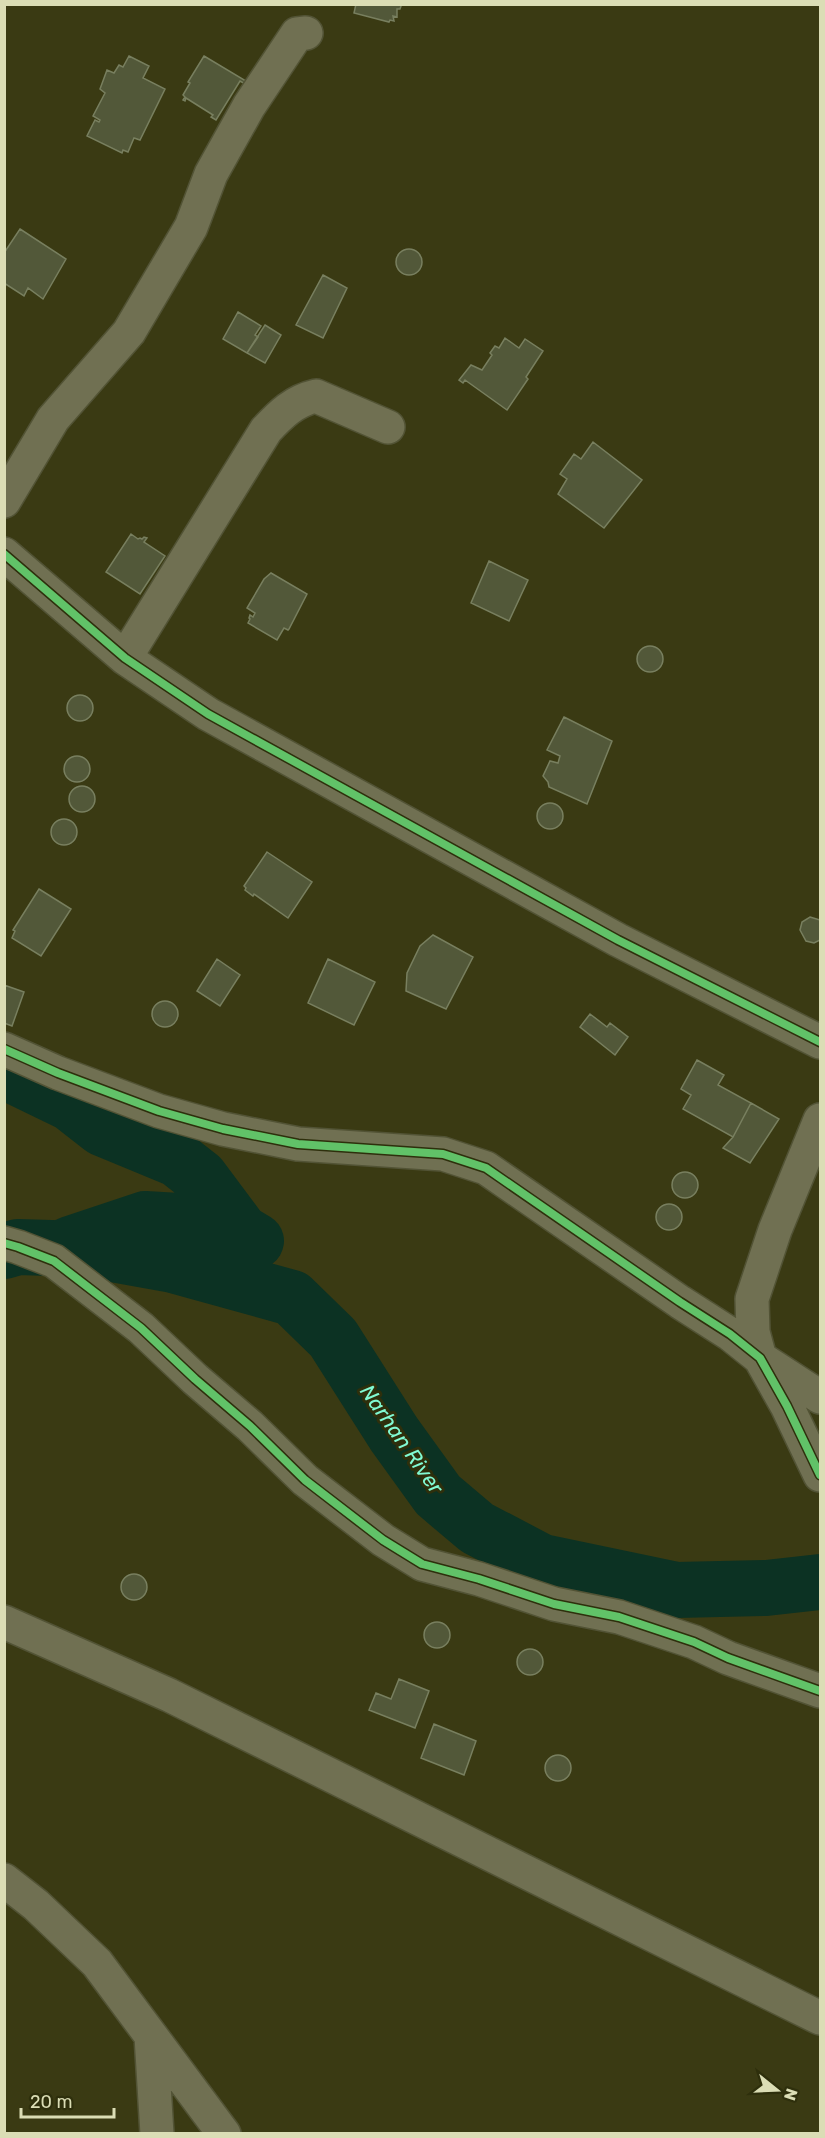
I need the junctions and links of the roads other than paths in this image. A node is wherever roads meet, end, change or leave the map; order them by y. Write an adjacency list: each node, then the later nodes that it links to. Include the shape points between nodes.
1 (306, 33): 3 (street, via 297,34 249,106 211,174 191,227 129,332 53,419)
2 (388, 427): 5 (street, via 316,396 284,410 266,430)
3 (4, 501)
4 (4, 554): 5 (street)
5 (125, 658): 6 (street, via 208,714 618,940)
6 (820, 1042)
7 (4, 1049): 10 (street, via 159,1111 223,1129 298,1144 443,1154 486,1168)
8 (820, 1120): 10 (street, via 775,1230 752,1299 753,1332)
9 (4, 1243): 14 (street, via 54,1261 141,1328 305,1480 422,1564 554,1604 619,1617)
10 (760, 1358): 11 (street); 12 (street, via 788,1406)
11 (820, 1397)
12 (820, 1475)
13 (4, 1622): 16 (street, via 169,1695)
14 (820, 1691)
15 (4, 1880): 17 (street, via 97,1963)
16 (820, 2018)
17 (151, 2036): 18 (street); 19 (street)
18 (157, 2133)
19 (224, 2133)

